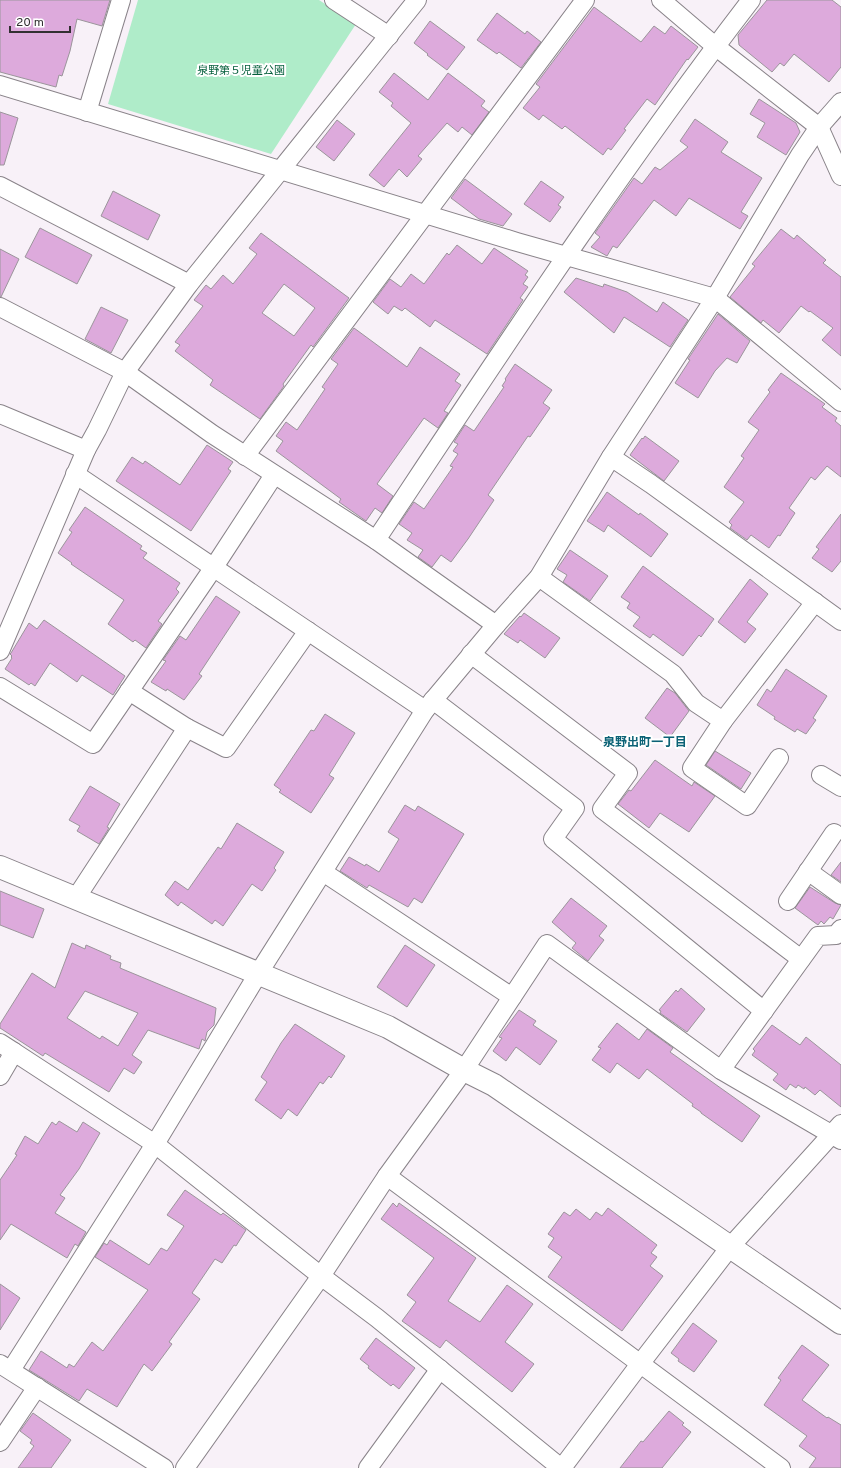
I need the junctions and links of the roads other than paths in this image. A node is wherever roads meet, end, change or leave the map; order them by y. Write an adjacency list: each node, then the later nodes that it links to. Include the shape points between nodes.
1 (121, 0): 11 (street)
2 (334, 0): 7 (street)
3 (417, 0): 7 (street)
4 (585, 0): 16 (street)
5 (661, 0): 8 (street)
6 (751, 0): 8 (street)
7 (389, 36): 13 (street)
8 (715, 46): 12 (street); 17 (street)
9 (0, 85): 11 (street)
10 (841, 102): 12 (street)
11 (87, 112): 13 (street)
12 (819, 127): 14 (street); 19 (street)
13 (281, 169): 16 (street); 18 (street)
14 (841, 176)
15 (0, 186): 18 (street)
16 (425, 214): 17 (street); 25 (street)
17 (566, 256): 19 (street); 29 (street)
18 (189, 284): 21 (street)
19 (715, 298): 22 (street); 26 (street)
20 (0, 307): 21 (street)
21 (125, 372): 24 (street); 25 (street)
22 (841, 402)
23 (0, 414): 24 (street)
24 (86, 450): 27 (street)
25 (245, 456): 28 (street)
26 (611, 457): 31 (street); 32 (street)
27 (76, 474): 30 (street); 36 (street)
28 (274, 475): 29 (street); 30 (street)
29 (376, 540): 34 (street)
30 (214, 568): 35 (street); 39 (street)
31 (539, 577): 34 (street); 41 (street, via 673,674 696,703)
32 (815, 602): 33 (street); 41 (street)
33 (841, 621)
34 (496, 625): 37 (street)
35 (308, 631): 40 (street); 42 (street, via 226,748)
36 (0, 652)
37 (471, 654): 40 (street); 47 (street, via 628,773)
38 (0, 687): 39 (street, via 93,744)
39 (129, 691): 42 (street)
40 (429, 705): 46 (street); 51 (street)
41 (723, 721): 43 (street, via 692,768 747,806)
42 (187, 728): 53 (street)
43 (779, 758)
44 (821, 775): 45 (street)
45 (841, 787)
46 (575, 808): 47 (street); 59 (street, via 553,839)
47 (602, 809): 56 (street)
48 (834, 833): 50 (street)
49 (0, 867): 53 (street)
50 (808, 871): 52 (street); 54 (street)
51 (323, 872): 57 (street); 58 (street)
52 (841, 894)
53 (76, 898): 57 (street)
54 (788, 901)
55 (841, 929): 56 (street, via 836,935 818,936)
56 (801, 959): 59 (street)
57 (258, 974): 61 (street, via 388,1027); 65 (street)
58 (512, 997): 61 (street); 62 (street, via 547,944)
59 (764, 1011): 62 (street)
60 (7, 1047): 63 (street); 65 (street)
61 (464, 1070): 66 (street); 67 (street, via 494,1084)
62 (721, 1070): 64 (street)
63 (0, 1076)
64 (838, 1133): 67 (street)
65 (155, 1144): 68 (street); 71 (street)
66 (388, 1176): 68 (street); 70 (street)
67 (730, 1247): 69 (street); 70 (street)
68 (321, 1276): 72 (street); 76 (street)
69 (841, 1323)
70 (640, 1364): 78 (street); 79 (street)
71 (5, 1367): 73 (street)
72 (440, 1369): 77 (street); 78 (street)
73 (37, 1387): 74 (street); 75 (street)
74 (0, 1442)
75 (164, 1468)
76 (185, 1468)
77 (368, 1468)
78 (562, 1468)
79 (782, 1468)

